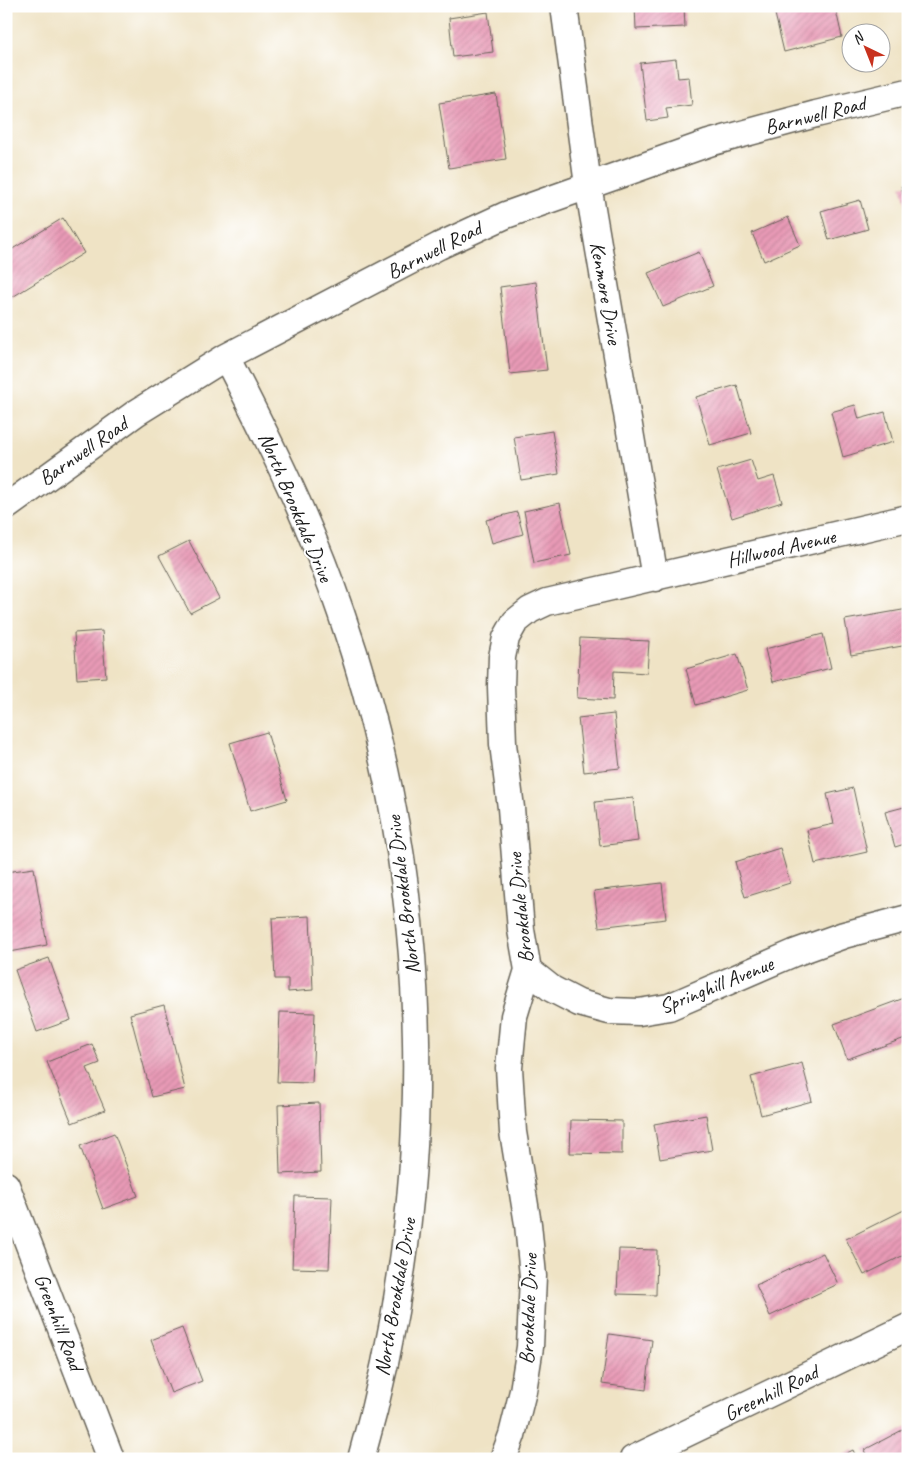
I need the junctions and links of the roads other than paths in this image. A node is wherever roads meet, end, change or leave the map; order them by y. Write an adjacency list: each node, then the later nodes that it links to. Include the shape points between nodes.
1 (564, 6): 3 (street, Kenmore Drive)
2 (908, 92): 3 (street, Barnwell Road, via 709,143)
3 (588, 185): 4 (street, Barnwell Road, via 506,215 448,242); 7 (street, Kenmore Drive)
4 (226, 357): 5 (street, Barnwell Road, via 136,413); 13 (street, North Brookdale Drive, via 305,519 342,613 371,710 391,800 408,908 416,1009 417,1110 410,1211 396,1311)
5 (6, 507)
6 (908, 518): 7 (street, Hillwood Avenue)
7 (654, 578): 9 (street, Brookdale Drive, via 547,602 515,622 506,638 501,676 503,744 521,930)
8 (908, 918): 9 (street, Springhill Avenue, via 844,935 794,953 669,1007 639,1012 609,1011 580,1003 552,989)
9 (528, 970): 14 (street, Brookdale Drive, via 514,1016 510,1068 513,1132 533,1276 530,1347 524,1392)
10 (6, 1185): 12 (street, Greenhill Road)
11 (908, 1327): 15 (street, Greenhill Road)
12 (111, 1459)
13 (361, 1459)
14 (504, 1459)
15 (633, 1459)

